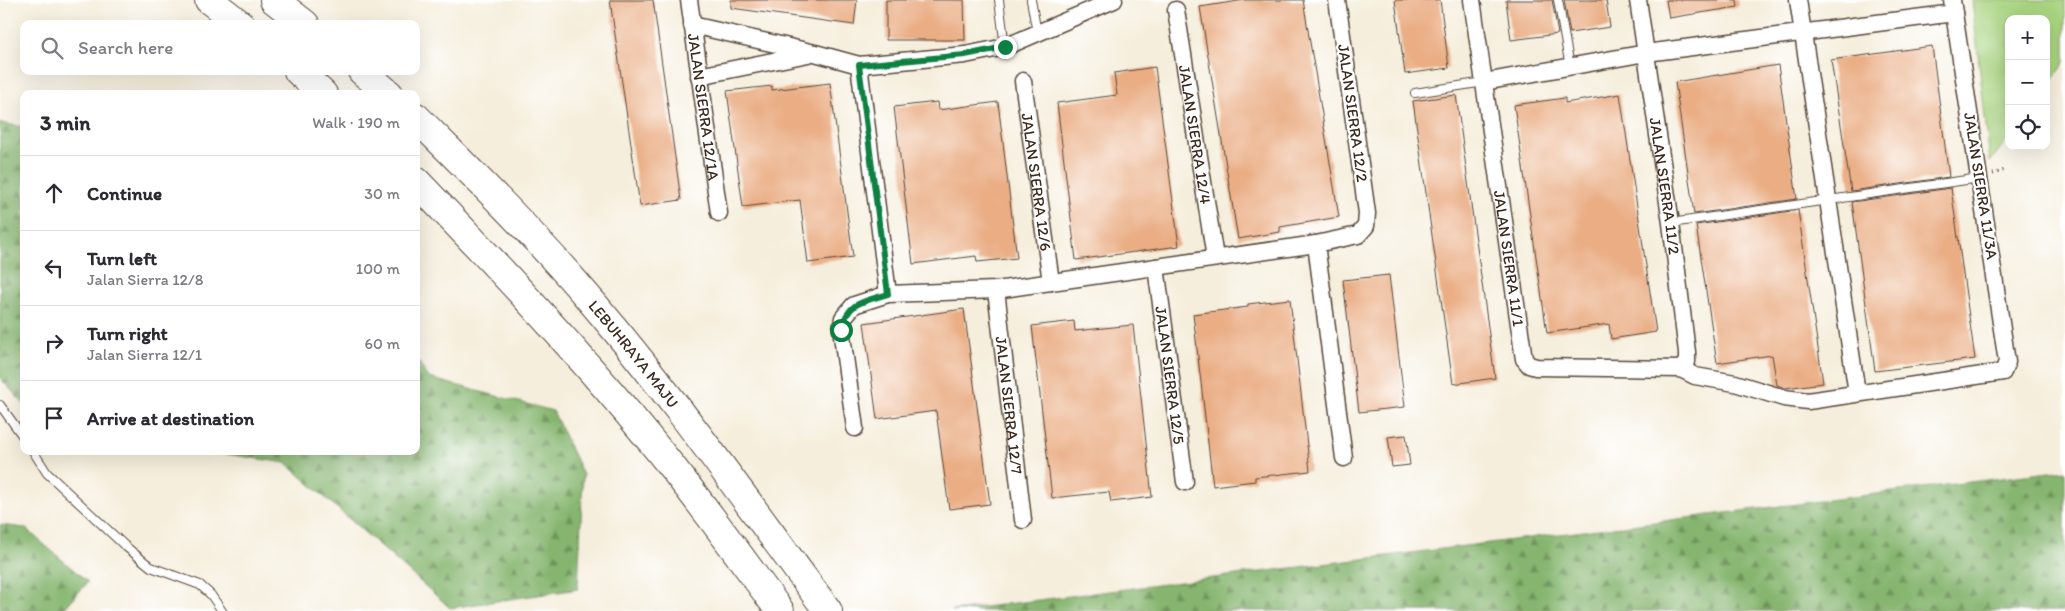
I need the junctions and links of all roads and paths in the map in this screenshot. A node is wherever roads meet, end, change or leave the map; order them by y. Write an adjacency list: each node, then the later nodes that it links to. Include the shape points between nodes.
1 (209, 0): 14 (highway)
2 (274, 0): 15 (highway)
3 (689, 0): 16 (street, JALAN SIERRA 12/1A)
4 (998, 0): 19 (lane)
5 (1031, 0): 18 (lane)
6 (1114, 0): 18 (street)
7 (1336, 0): 38 (street, JALAN SIERRA 12/2, via 1367,213 1366,226 1358,235)
8 (1472, 0): 28 (street, JALAN SIERRA 11/1)
9 (1558, 0): 23 (lane)
10 (1638, 0): 21 (street, JALAN SIERRA 11/2)
11 (1798, 0): 17 (street)
12 (1953, 6): 17 (street); 33 (street, JALAN SIERRA 11/3A)
13 (1176, 10): 39 (street, JALAN SIERRA 12/4)
14 (235, 20)
15 (299, 20)
16 (692, 25): 20 (street); 26 (street, JALAN SIERRA 12/1A)
17 (1803, 32): 21 (street); 35 (street)
18 (1037, 33): 19 (street)
19 (1005, 47): 22 (street, via 965,55)
20 (815, 53): 22 (street); 26 (street)
21 (1646, 53): 23 (street); 37 (street, JALAN SIERRA 11/2)
22 (859, 65): 43 (street)
23 (1570, 67): 28 (street)
24 (303, 75): 29 (highway)
25 (367, 75): 30 (highway)
26 (699, 76): 36 (street, JALAN SIERRA 12/1A)
27 (1023, 82): 41 (street, JALAN SIERRA 12/6)
28 (1484, 82): 31 (lane); 44 (street, JALAN SIERRA 11/1, via 1524,359 1536,367)
29 (319, 90)
30 (384, 90)
31 (1415, 93)
32 (420, 121): 56 (highway, LEBUHRAYA MAJU, via 586,295 669,396)
33 (1980, 178): 35 (lane); 45 (street, JALAN SIERRA 11/3A, via 2005,349)
34 (420, 185): 55 (highway, via 633,420 687,486)
35 (1827, 199): 37 (lane); 46 (street)
36 (719, 213)
37 (1671, 223): 44 (street, JALAN SIERRA 11/2, via 1687,352 1687,362)
38 (1316, 244): 39 (street); 51 (street)
39 (1215, 258): 40 (street)
40 (1156, 267): 41 (street); 52 (street, JALAN SIERRA 12/5)
41 (1051, 282): 42 (street)
42 (996, 290): 43 (street); 53 (street, JALAN SIERRA 12/7)
43 (888, 294): 48 (street, via 854,305 844,318 841,330)
44 (1681, 370): 46 (street, JALAN SIERRA 11/1, via 1784,398 1808,401)
45 (2003, 372): 46 (street, JALAN SIERRA 11/1)
46 (1857, 393)
47 (0, 404): 49 (lane)
48 (855, 428)
49 (20, 432)
50 (36, 455): 54 (lane, via 47,473 125,546 151,567 200,585)
51 (1344, 458)
52 (1184, 482)
53 (1023, 520)
54 (222, 611)
55 (780, 611)
56 (828, 611)

